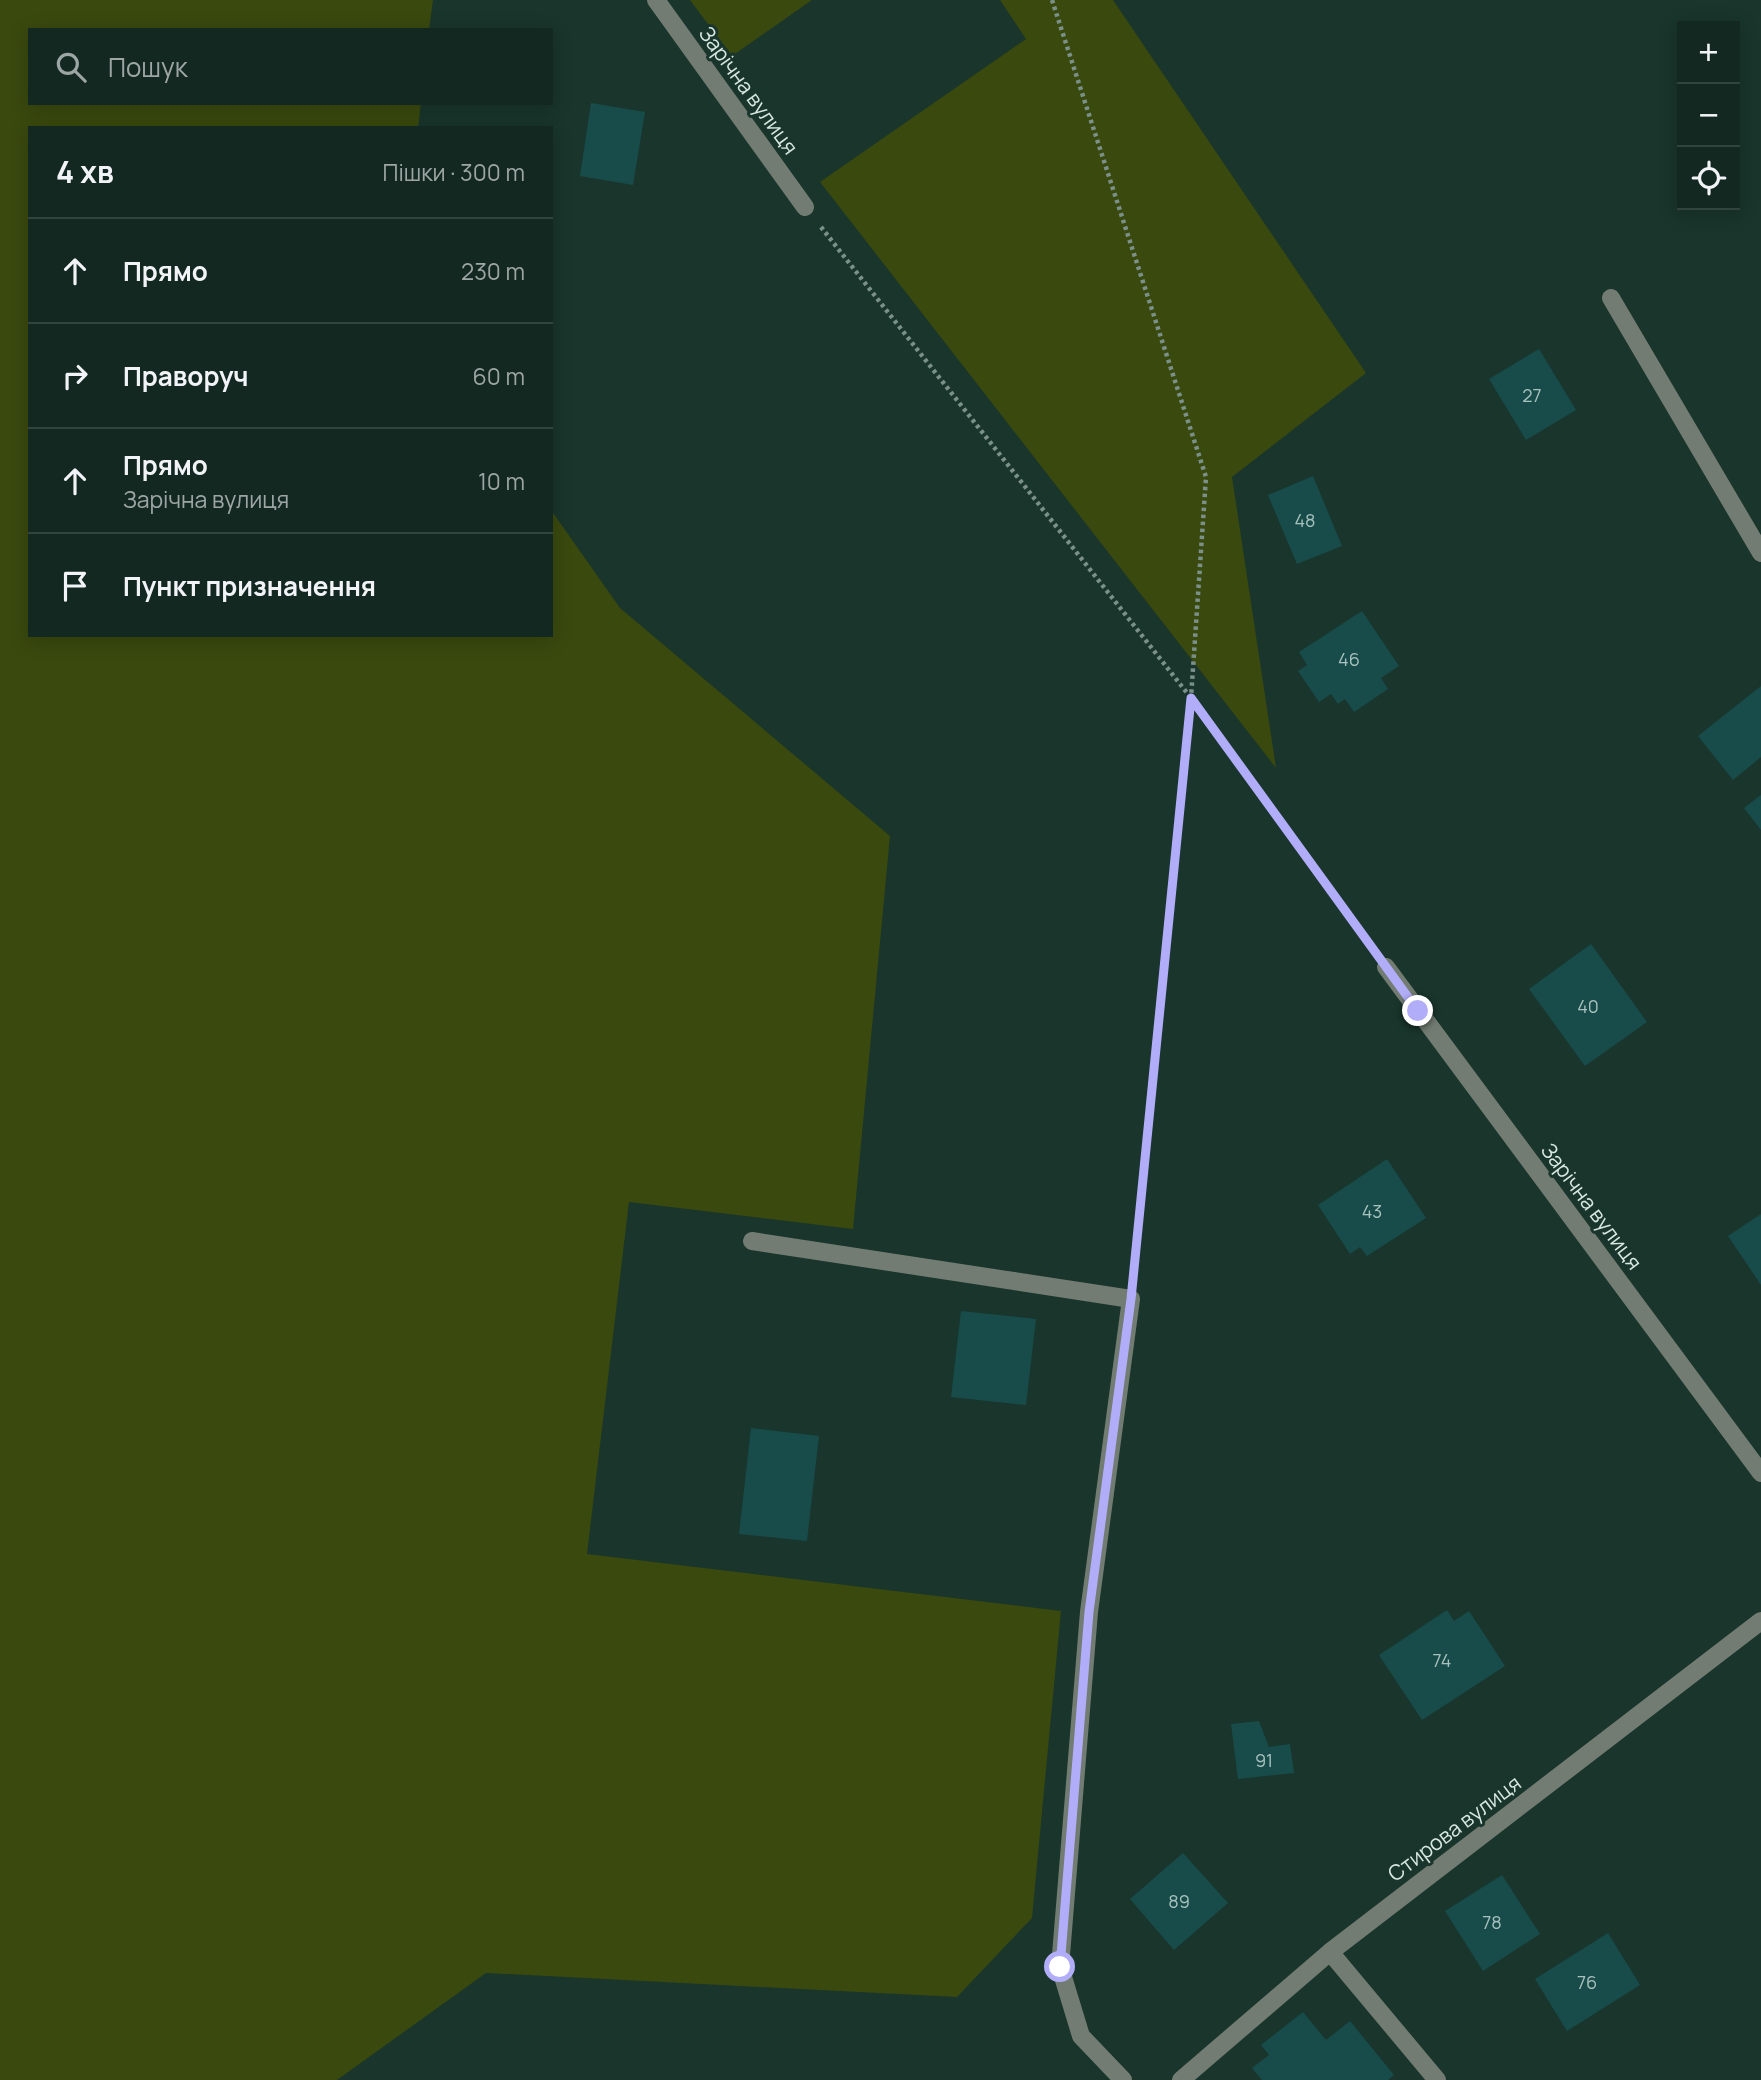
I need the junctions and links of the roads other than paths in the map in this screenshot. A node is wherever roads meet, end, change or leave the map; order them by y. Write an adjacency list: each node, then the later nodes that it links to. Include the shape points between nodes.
1 (656, 0): 2 (street, Зарічна вулиця)
2 (805, 207)
3 (1611, 299): 4 (street)
4 (1761, 553)
5 (1386, 967): 7 (street, Зарічна вулиця)
6 (752, 1241): 10 (street, via 1131,1299 1089,1612 1060,1967 1082,2036)
7 (1761, 1473)
8 (1761, 1621): 9 (street, Стирова вулиця)
9 (1330, 1952): 11 (street, Стирова вулиця); 12 (street)
10 (1123, 2080)
11 (1181, 2080)
12 (1437, 2080)

